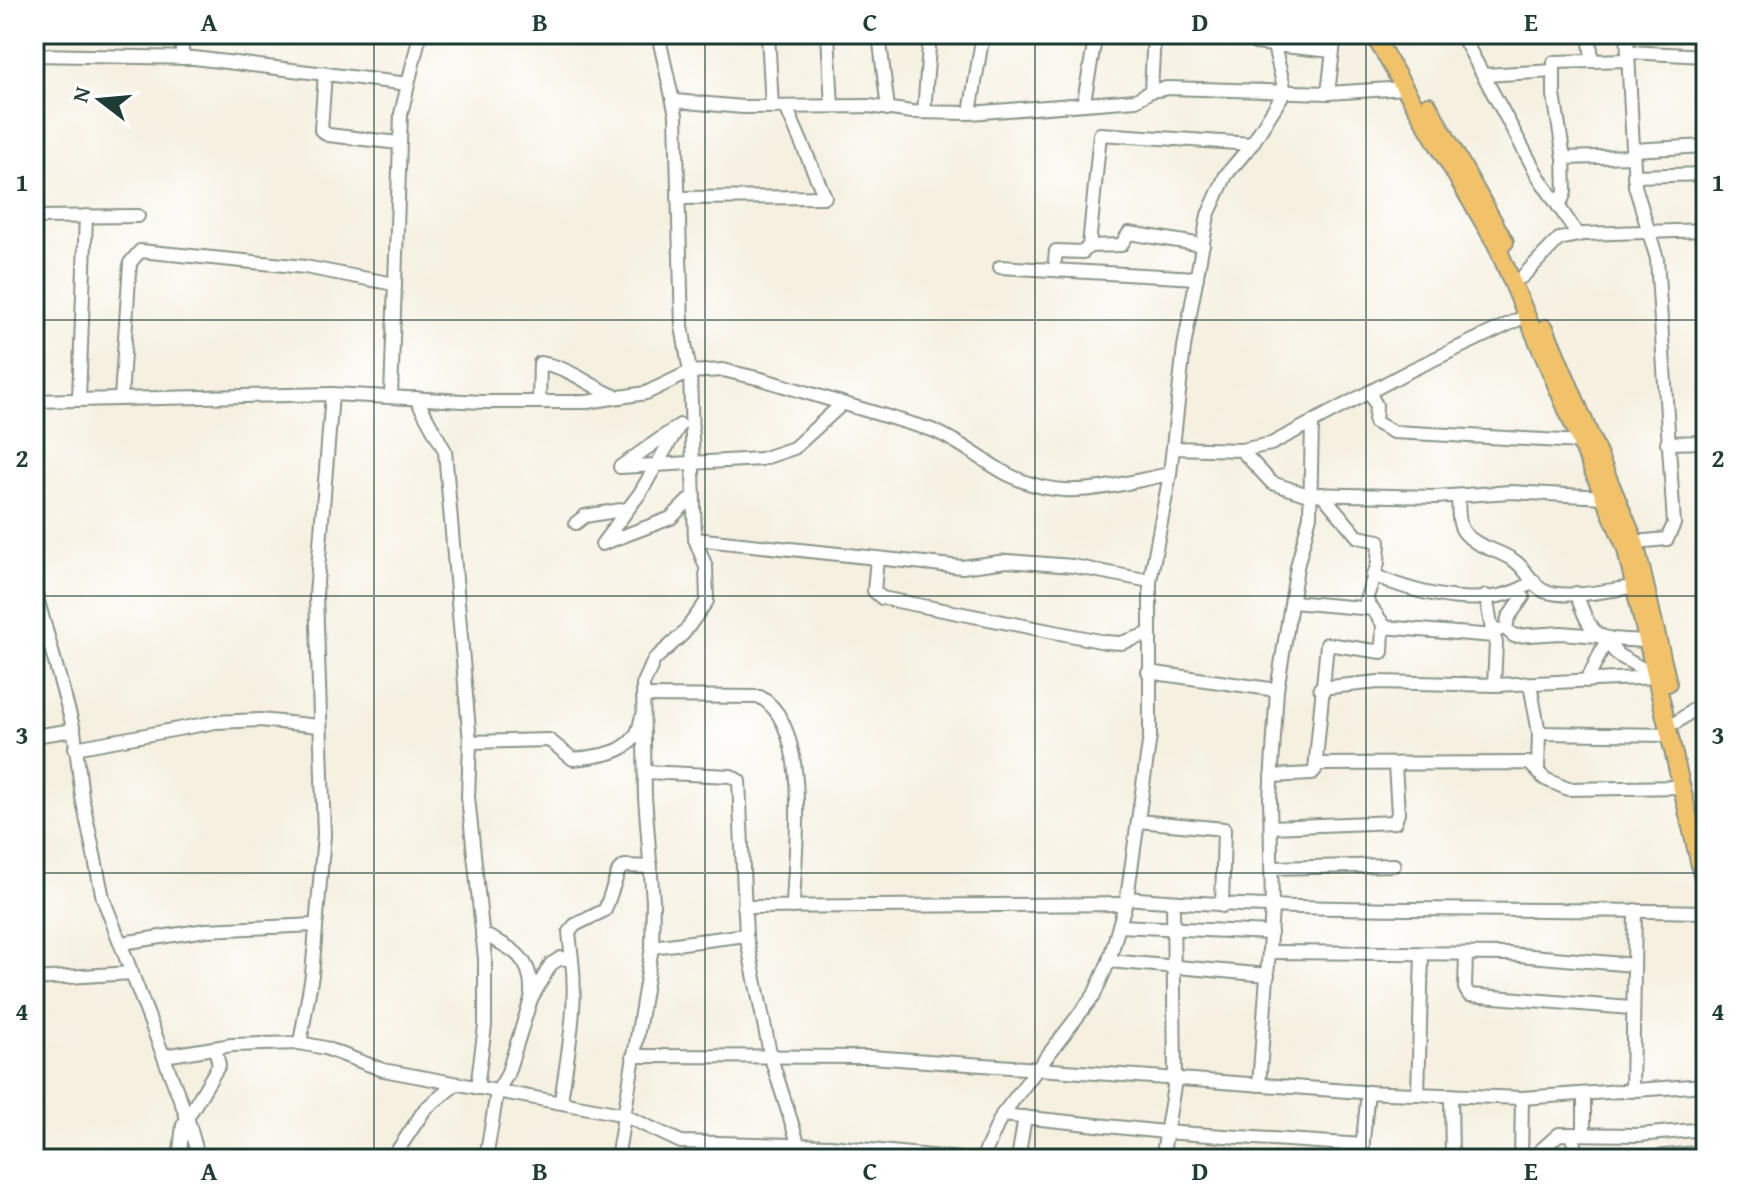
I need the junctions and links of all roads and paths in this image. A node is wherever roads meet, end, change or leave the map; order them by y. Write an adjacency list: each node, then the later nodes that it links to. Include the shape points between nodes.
1 (182, 34): 25 (street)
2 (420, 34): 30 (street)
3 (658, 34): 35 (street)
4 (768, 34): 38 (street)
5 (828, 34): 37 (street)
6 (879, 34): 39 (street)
7 (930, 34): 41 (street)
8 (983, 34): 42 (street)
9 (1096, 34): 36 (street)
10 (1154, 34): 32 (street)
11 (1226, 34): 12 (street)
12 (1236, 34)
13 (1335, 34): 21 (street)
14 (1373, 34): 31 (main road)
15 (1386, 34): 63 (main road, via 1465,165)
16 (1461, 34): 29 (street)
17 (1589, 34): 26 (street)
18 (1627, 34): 23 (street)
19 (1255, 43): 20 (street)
20 (1274, 46): 21 (street); 33 (street)
21 (1332, 51): 34 (street)
22 (34, 55): 25 (street)
23 (1628, 56): 24 (street); 26 (street); 47 (street)
24 (1705, 56): 40 (street)
25 (182, 58): 28 (street)
26 (1592, 59): 27 (street, via 1554,62)
27 (1554, 71): 29 (street); 48 (street)
28 (325, 73): 30 (street); 44 (street, via 321,130)
29 (1484, 75): 52 (street)
30 (408, 84): 44 (street)
31 (1405, 88): 34 (street); 66 (main road, via 1496,244)
32 (1151, 91): 33 (street); 36 (street, via 1136,100)
33 (1285, 91): 34 (street); 45 (street)
34 (1328, 93)
35 (675, 101): 38 (street); 51 (street)
36 (1084, 101): 42 (street)
37 (832, 106): 38 (street); 39 (street)
38 (779, 107): 51 (street, via 825,197)
39 (888, 109): 41 (street)
40 (1706, 109)
41 (924, 112): 42 (street)
42 (970, 113)
43 (1706, 135): 46 (street)
44 (399, 143): 65 (street)
45 (1252, 144): 59 (street, via 1216,195); 60 (street, via 1100,134)
46 (1703, 147): 47 (street); 49 (street)
47 (1632, 153): 48 (street); 50 (street)
48 (1564, 158): 52 (street, via 1565,192)
49 (1702, 174): 50 (street)
50 (1634, 176): 57 (street)
51 (678, 198): 67 (street, via 682,326)
52 (1559, 207): 58 (street)
53 (86, 216): 54 (street); 55 (street); 71 (street)
54 (138, 216)
55 (34, 217)
56 (1706, 230): 57 (street)
57 (1650, 233): 58 (street); 83 (street, via 1657,259)
58 (1578, 235): 63 (street, via 1559,239)
59 (1203, 245): 60 (street, via 1129,233 1121,245); 64 (street)
60 (1089, 246): 61 (street, via 1083,252 1056,251)
61 (1055, 260)
62 (1000, 267): 64 (street)
63 (1522, 277): 97 (main road)
64 (1197, 278): 84 (street)
65 (394, 284): 70 (street); 72 (street, via 305,267 140,251 130,263)
66 (1528, 315): 68 (street); 81 (main road)
67 (690, 372): 74 (street, via 646,393); 77 (street, via 733,372); 78 (street)
68 (1369, 392): 79 (street); 81 (street, via 1376,405 1375,422 1393,432)
69 (332, 394): 70 (street); 72 (street); 123 (street, via 316,595)
70 (391, 396): 73 (street)
71 (79, 398): 72 (street); 75 (street)
72 (121, 398)
73 (416, 398): 76 (street); 128 (street, via 445,451)
74 (619, 398): 76 (street); 76 (street, via 563,366 540,363)
75 (34, 401)
76 (539, 402)
77 (841, 405): 86 (street, via 794,448 761,459); 88 (street, via 954,439 1004,473 1045,489 1084,492)
78 (691, 409): 80 (street); 86 (street)
79 (1312, 423): 85 (street, via 1271,444); 89 (street)
80 (680, 425): 87 (street); 87 (street, via 620,467)
81 (1582, 442): 92 (main road)
82 (1706, 442): 83 (street)
83 (1667, 443): 97 (street, via 1674,524 1667,539)
84 (1173, 448): 85 (street); 88 (street)
85 (1241, 450): 89 (street, via 1272,483)
86 (693, 461): 87 (street); 90 (street)
87 (659, 463): 93 (street)
88 (1170, 474): 100 (street)
89 (1316, 494): 91 (street); 99 (street, via 1358,537 1379,541); 107 (street)
90 (694, 495): 94 (street); 96 (street)
91 (1458, 496): 92 (street, via 1511,492); 101 (street, via 1461,530 1476,545 1498,549 1521,565)
92 (1605, 497): 103 (main road, via 1625,546)
93 (627, 509): 94 (street, via 602,544); 95 (street, via 585,516)
94 (671, 518): 96 (street)
95 (576, 523)
96 (695, 536): 98 (street); 121 (street, via 706,567 707,601 683,634 654,660)
97 (1635, 542): 124 (main road)
98 (877, 558): 100 (street, via 962,567 1007,561 1073,566); 111 (street, via 874,591 882,598 1105,642)
99 (1373, 575): 106 (street, via 1418,593); 108 (street, via 1366,600)
100 (1150, 581): 111 (street)
101 (1534, 581): 104 (street); 105 (street, via 1547,592)
102 (34, 587): 125 (street)
103 (1634, 587): 105 (street); 113 (main road)
104 (1519, 592): 106 (street); 110 (street, via 1523,597)
105 (1576, 593): 112 (street, via 1584,615)
106 (1486, 596): 110 (street)
107 (1292, 602): 108 (street); 120 (street)
108 (1373, 609): 109 (street)
109 (1383, 627): 110 (street); 119 (street, via 1382,652 1327,644)
110 (1497, 632): 112 (street); 118 (street)
111 (1148, 634): 114 (street)
112 (1603, 638): 113 (street); 115 (street, via 1618,655); 116 (street)
113 (1647, 641): 115 (main road)
114 (1148, 672): 120 (street); 136 (street, via 1150,736)
115 (1657, 677): 116 (street); 124 (main road)
116 (1587, 681): 117 (street)
117 (1530, 684): 118 (street); 126 (street)
118 (1494, 685): 119 (street, via 1379,682)
119 (1320, 688): 130 (street)
120 (1277, 690): 134 (street)
121 (643, 696): 128 (street, via 640,728 611,755 573,759 549,740); 133 (street); 147 (street, via 760,697 770,702 791,744 797,801)
122 (1706, 700): 124 (street)
123 (319, 726): 129 (street, via 216,722); 151 (street, via 324,835)
124 (1673, 729): 126 (street); 135 (main road); 138 (main road)
125 (74, 730): 127 (street); 129 (street)
126 (1539, 733): 132 (street)
127 (34, 736)
128 (470, 742): 155 (street, via 468,797)
129 (75, 748): 157 (street, via 103,898)
130 (1318, 764): 131 (street); 134 (street, via 1311,774)
131 (1395, 765): 132 (street, via 1510,762); 137 (street, via 1395,822)
132 (1538, 769): 135 (street, via 1545,779 1568,789)
133 (645, 772): 140 (street); 146 (street, via 731,776 739,781)
134 (1271, 776): 137 (street)
135 (1681, 787): 142 (main road)
136 (1138, 821): 143 (street); 145 (street, via 1224,829)
137 (1271, 827): 141 (street)
138 (1706, 844)
139 (1394, 865): 141 (street)
140 (651, 867): 158 (street); 162 (street, via 619,870 605,910 569,932)
141 (1271, 868): 148 (street)
142 (1706, 891)
143 (1126, 901): 144 (street); 147 (street); 152 (street)
144 (1173, 902): 145 (street); 153 (street)
145 (1222, 906): 148 (street)
146 (744, 907): 147 (street); 156 (street)
147 (793, 907)
148 (1272, 909): 149 (street); 154 (street)
149 (1635, 910): 150 (street); 164 (street)
150 (1706, 912)
151 (315, 925): 157 (street, via 206,930); 171 (street)
152 (1119, 926): 153 (street); 163 (street)
153 (1174, 929): 154 (street); 165 (street)
154 (1271, 933): 159 (street)
155 (482, 934): 169 (street, via 521,957 532,975); 181 (street, via 485,1026)
156 (746, 935): 158 (street); 175 (street)
157 (122, 943): 166 (street)
158 (652, 947): 174 (street)
159 (1270, 952): 160 (street); 167 (street)
160 (1422, 954): 161 (street); 185 (street)
161 (1466, 954): 164 (street); 170 (street, via 1469,995)
162 (572, 960): 169 (street, via 561,958 551,964); 189 (street, via 571,1030)
163 (1109, 961): 165 (street); 176 (street, via 1073,1026)
164 (1634, 965): 170 (street)
165 (1174, 968): 167 (street); 177 (street)
166 (132, 973): 168 (street); 173 (street)
167 (1268, 975): 179 (street)
168 (34, 979)
169 (531, 999): 183 (street)
170 (1631, 1008): 182 (street)
171 (300, 1043): 172 (street); 178 (street, via 383,1070)
172 (215, 1048): 173 (street); 193 (street, via 219,1065)
173 (164, 1056): 193 (street)
174 (633, 1056): 175 (street); 190 (street)
175 (771, 1058): 176 (street, via 871,1057); 198 (street)
176 (1035, 1069): 177 (street); 191 (street)
177 (1175, 1080): 179 (street); 195 (street)
178 (456, 1084): 181 (street); 202 (street, via 425,1109)
179 (1259, 1085): 184 (street)
180 (1706, 1085): 182 (street)
181 (477, 1088): 183 (street)
182 (1632, 1091): 186 (street)
183 (497, 1092): 189 (street); 203 (street)
184 (1368, 1092): 185 (street); 197 (street)
185 (1418, 1094): 187 (street)
186 (1584, 1094): 188 (street); 196 (street)
187 (1451, 1095): 188 (street); 210 (street)
188 (1522, 1098): 211 (street)
189 (561, 1102): 190 (street)
190 (621, 1114): 198 (street, via 681,1142); 204 (street)
191 (1002, 1115): 192 (street); 206 (street)
192 (1025, 1117): 195 (street); 207 (street)
193 (188, 1120): 200 (street); 201 (street)
194 (1706, 1129): 196 (street)
195 (1164, 1132): 197 (street); 208 (street)
196 (1577, 1134): 212 (street, via 1553,1136); 213 (street)
197 (1363, 1145): 209 (street)
198 (799, 1146): 205 (street)
199 (1706, 1152): 214 (street)
200 (179, 1159)
201 (199, 1159)
202 (392, 1159)
203 (486, 1159)
204 (617, 1159)
205 (961, 1159)
206 (982, 1159)
207 (1018, 1159)
208 (1162, 1159)
209 (1361, 1159)
210 (1452, 1159)
211 (1521, 1159)
212 (1531, 1159)
213 (1578, 1159)
214 (1634, 1159)

